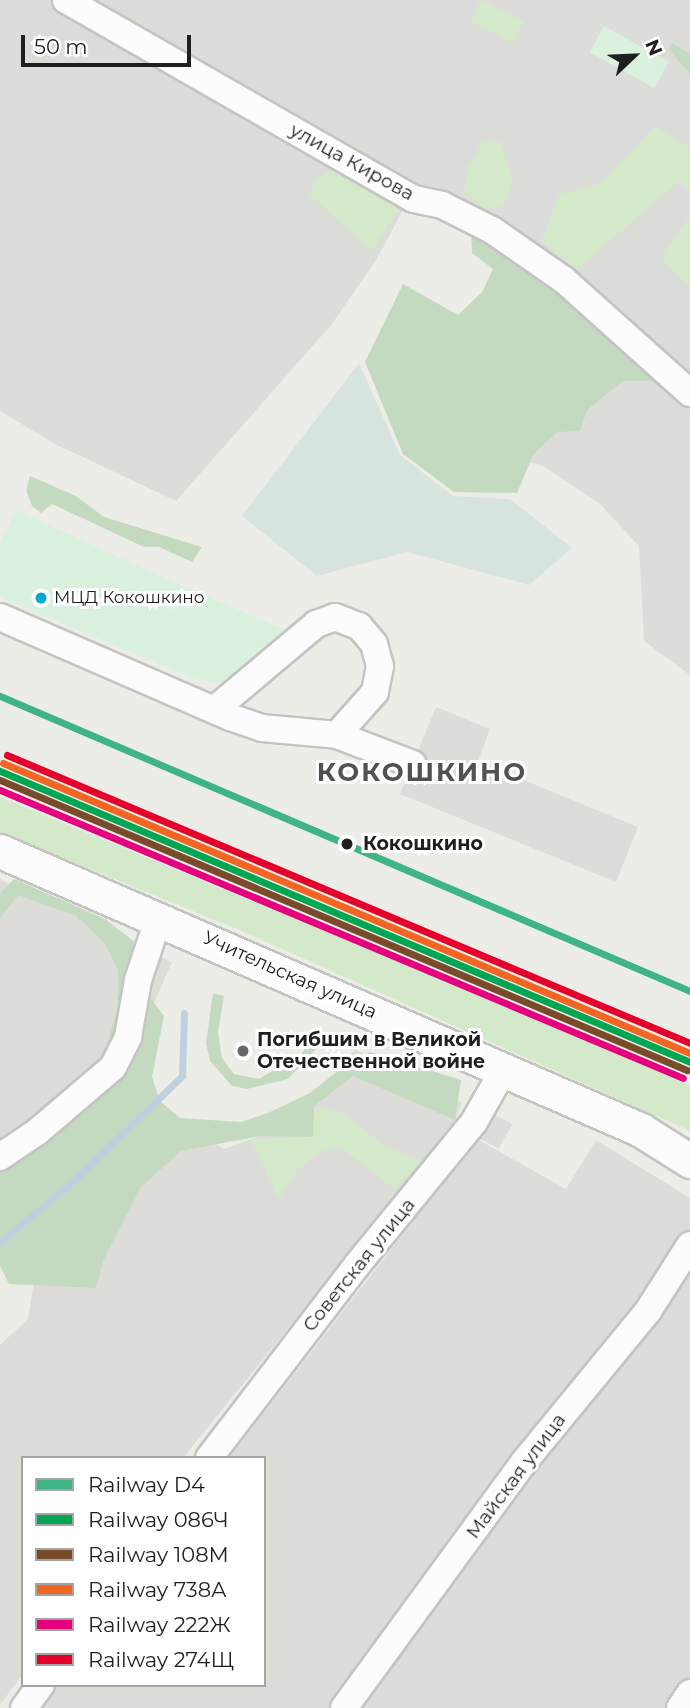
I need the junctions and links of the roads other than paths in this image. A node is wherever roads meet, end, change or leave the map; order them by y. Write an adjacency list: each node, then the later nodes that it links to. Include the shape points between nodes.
1 (66, 0): 2 (street, улица Кирова, via 414,198 442,205 492,230 583,296)
2 (690, 393)
3 (0, 617): 4 (street)
4 (214, 710): 5 (street, via 262,727); 5 (street, via 316,624 335,617 359,626 374,643 380,666 375,692)
5 (337, 735): 6 (street)
6 (413, 764)
7 (0, 851): 8 (street, Учительская улица)
8 (159, 917): 9 (street, Учительская улица); 10 (street, via 138,980 128,1037 113,1067)
9 (504, 1069): 11 (street, Учительская улица, via 641,1130); 13 (street, Советская улица, via 474,1122 356,1265)
10 (0, 1157)
11 (690, 1161)
12 (690, 1245): 17 (street, Майская улица, via 648,1311 524,1462)
13 (211, 1456)
14 (40, 1687): 16 (street)
15 (690, 1693): 18 (street)
16 (24, 1708)
17 (344, 1708)
18 (680, 1708)

